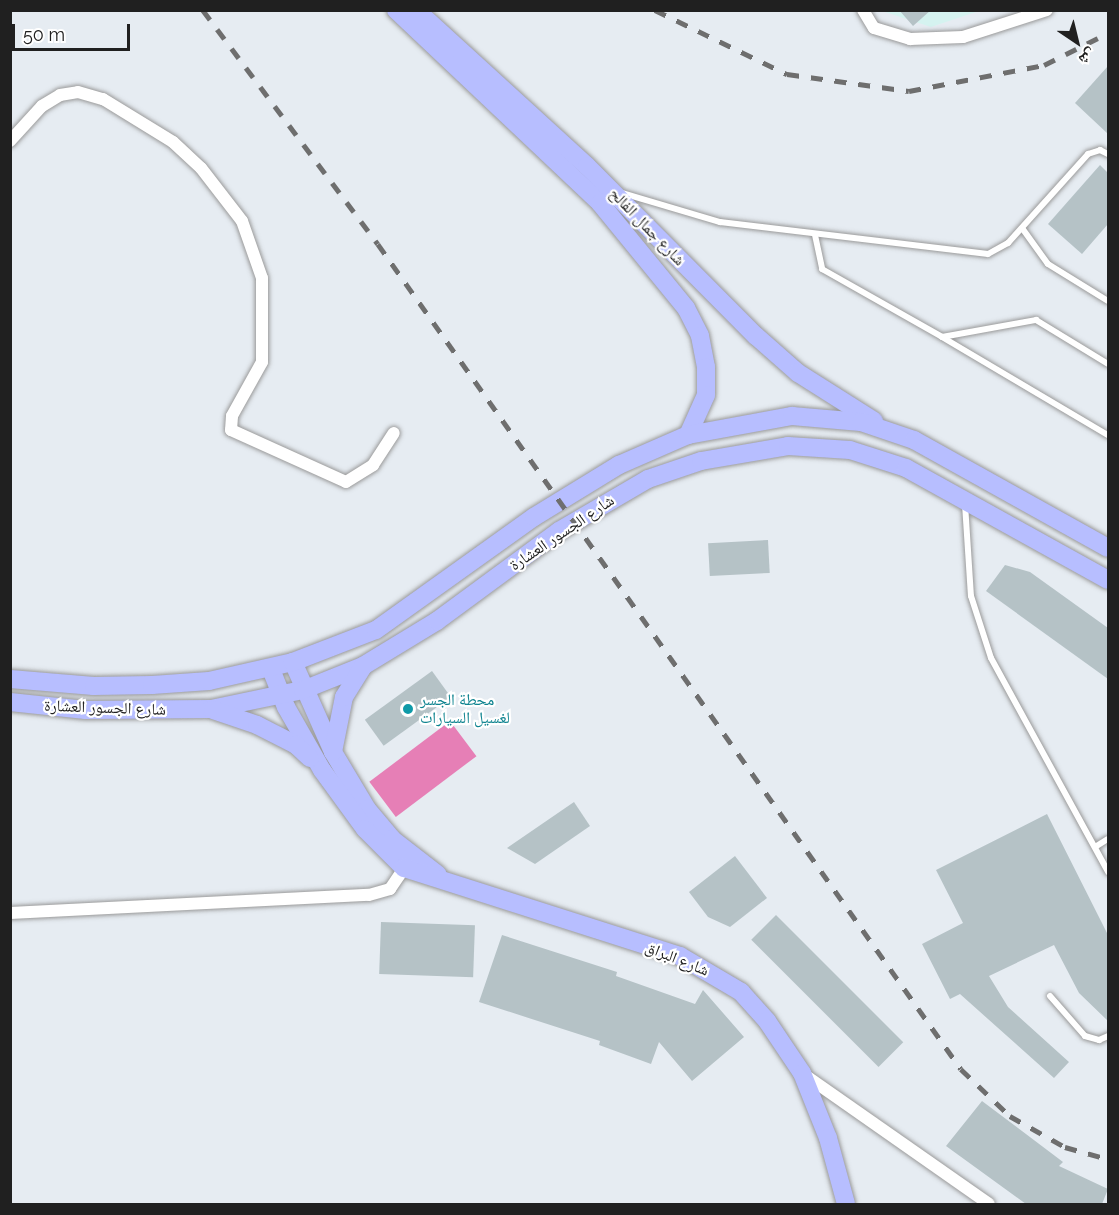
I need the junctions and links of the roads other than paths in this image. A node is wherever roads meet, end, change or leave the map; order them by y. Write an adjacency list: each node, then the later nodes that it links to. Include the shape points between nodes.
1 (396, 10): 15 (main road, شارع جمال الفالح, via 600,203 686,308 700,336 706,367 706,394)
2 (416, 10): 7 (main road, شارع جمال الفالح)
3 (862, 10): 4 (street, via 874,28 910,39 963,37)
4 (1047, 10)
5 (10, 141): 14 (street, via 42,106 60,95 78,92 103,99 173,142 201,168 242,220 262,278 262,362 232,416 231,430 346,482 374,465)
6 (1108, 154): 8 (lane, via 1100,150 1088,154)
7 (613, 191): 9 (lane, via 720,222); 13 (main road, شارع جمال الفالح, via 777,356)
8 (1022, 228): 9 (lane, via 1008,243 988,254); 10 (lane, via 1048,264)
9 (815, 235): 11 (lane, via 822,269)
10 (1108, 301)
11 (942, 338): 12 (lane, via 1036,320); 16 (lane)
12 (1108, 364)
13 (888, 430): 15 (main road, شارع الجسور العشارة, via 861,422 792,416); 18 (main road, شارع الجسور العشارة, via 914,440)
14 (394, 433)
15 (688, 435): 20 (main road, شارع الجسور العشارة, via 585,484 376,630)
16 (1108, 435)
17 (965, 500): 19 (main road, شارع الجسور العشارة); 21 (main road, شارع الجسور العشارة, via 906,468 850,450 788,446 701,461 648,479 613,497 559,531 436,621); 31 (lane, via 971,596 979,626 991,658)
18 (1108, 548)
19 (1108, 580)
20 (293, 662): 22 (main road, شارع الجسور العشارة); 24 (main road, شارع البراق)
21 (363, 666): 24 (main road, شارع الجسور العشارة); 28 (main road, via 344,697)
22 (271, 669): 23 (main road, شارع الجسور العشارة, via 209,681 152,685 94,686); 25 (main road, شارع البراق)
23 (10, 679)
24 (303, 690): 25 (main road, شارع الجسور العشارة); 28 (main road, شارع البراق)
25 (282, 697): 27 (main road, شارع الجسور العشارة); 29 (main road, شارع البراق)
26 (10, 702): 27 (main road, شارع الجسور العشارة, via 86,710)
27 (211, 709): 29 (main road, via 257,725 296,745)
28 (333, 752): 34 (main road, شارع البراق, via 363,802 392,839)
29 (322, 770): 32 (main road, شارع البراق, via 365,829)
30 (1108, 839): 31 (lane)
31 (1095, 847): 33 (lane)
32 (404, 868): 34 (main road, شارع البراق); 35 (street, via 390,889 369,895)
33 (1108, 872)
34 (449, 884): 38 (main road, شارع البراق, via 681,956 712,972 741,992 767,1021)
35 (10, 913)
36 (1050, 996): 37 (lane, via 1085,1036 1099,1040)
37 (1108, 1036)
38 (802, 1073): 39 (main road, شارع البراق, via 828,1138); 40 (street)
39 (846, 1204)
40 (989, 1204)

